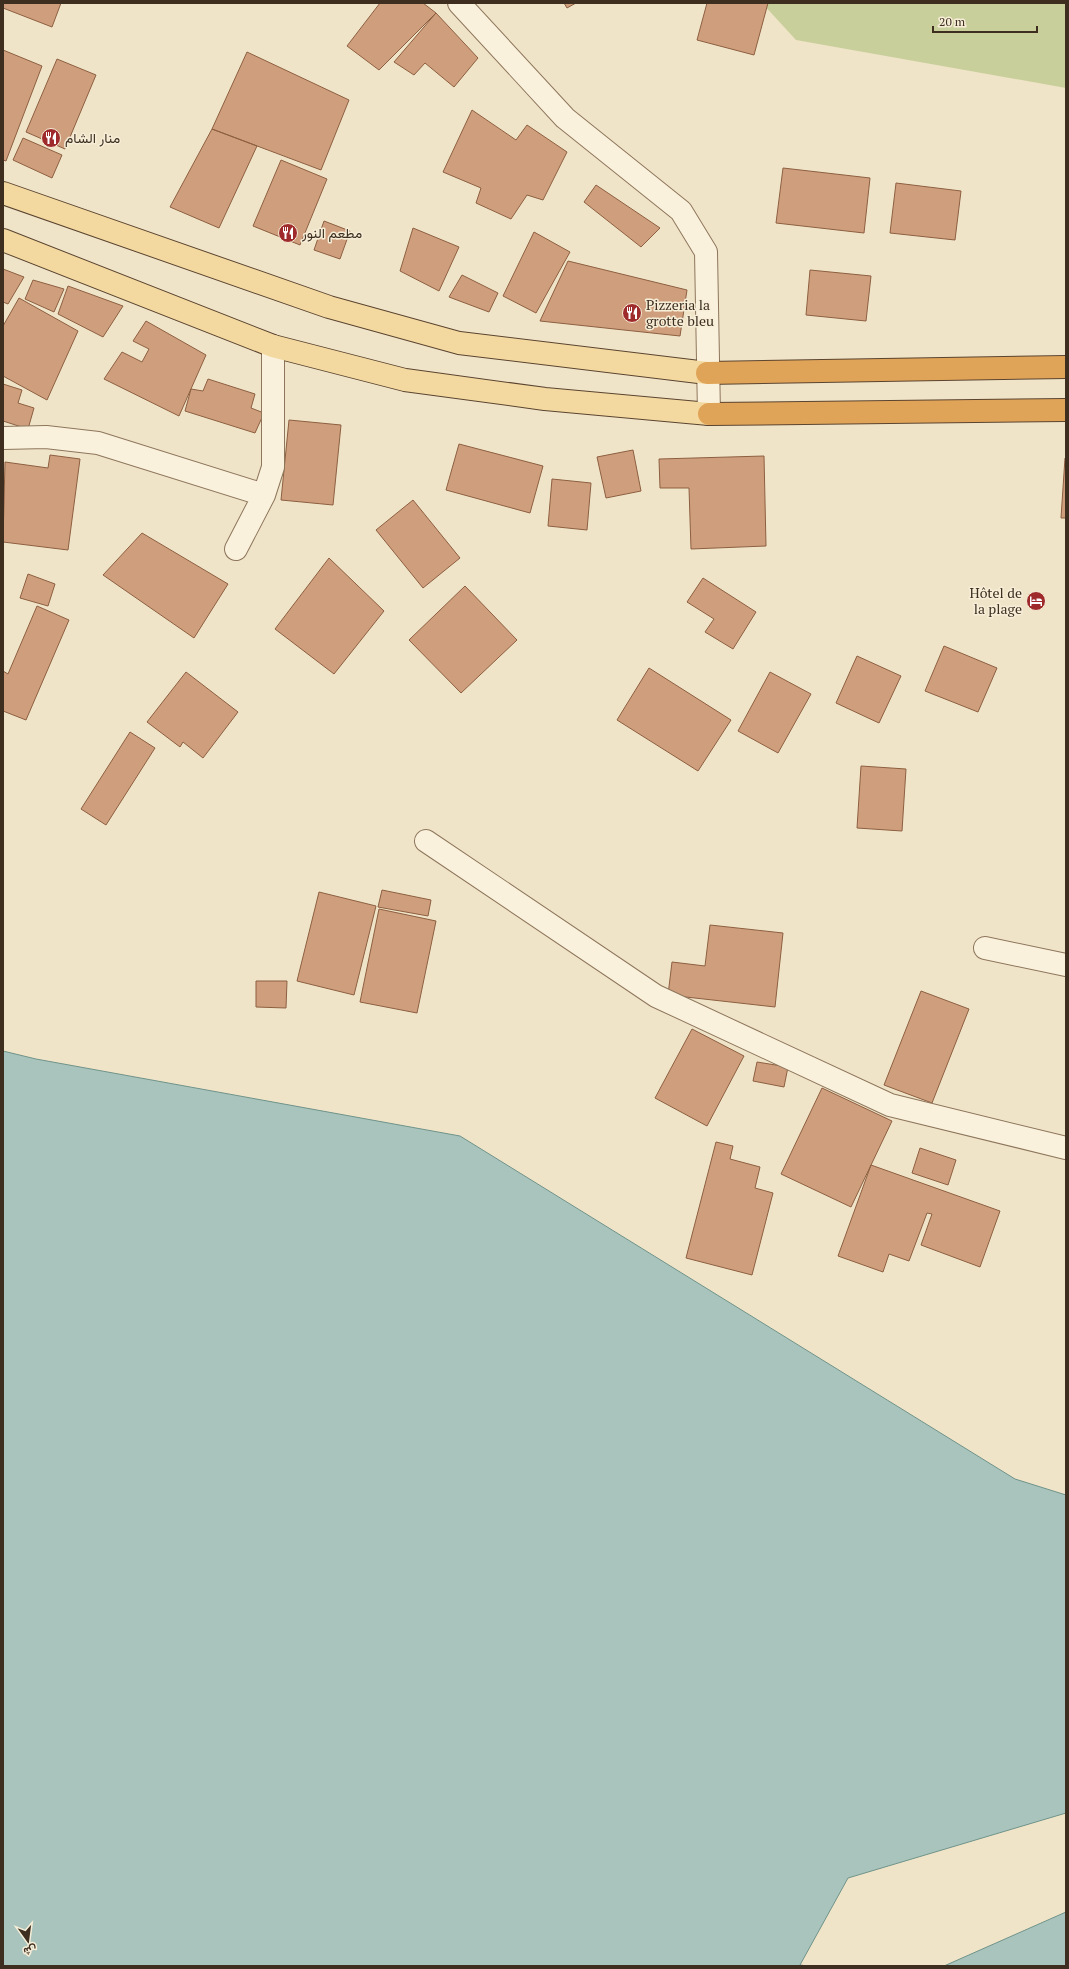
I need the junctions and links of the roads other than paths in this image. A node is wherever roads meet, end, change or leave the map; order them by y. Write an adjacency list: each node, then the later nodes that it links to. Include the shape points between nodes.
1 (459, 3): 6 (street, via 564,118 681,211 706,252)
2 (3, 193): 6 (main road, via 329,307 459,343)
3 (3, 240): 4 (main road)
4 (273, 346): 8 (main road, via 405,380 545,399); 10 (street, via 273,467)
5 (1066, 367): 6 (highway)
6 (707, 373): 8 (street)
7 (1066, 410): 8 (highway)
8 (709, 414)
9 (3, 438): 10 (street, via 46,437 98,443)
10 (264, 495): 11 (street)
11 (236, 549)
12 (426, 841): 15 (street, via 656,996 890,1105)
13 (985, 948): 14 (street)
14 (1066, 965)
15 (1066, 1148)

